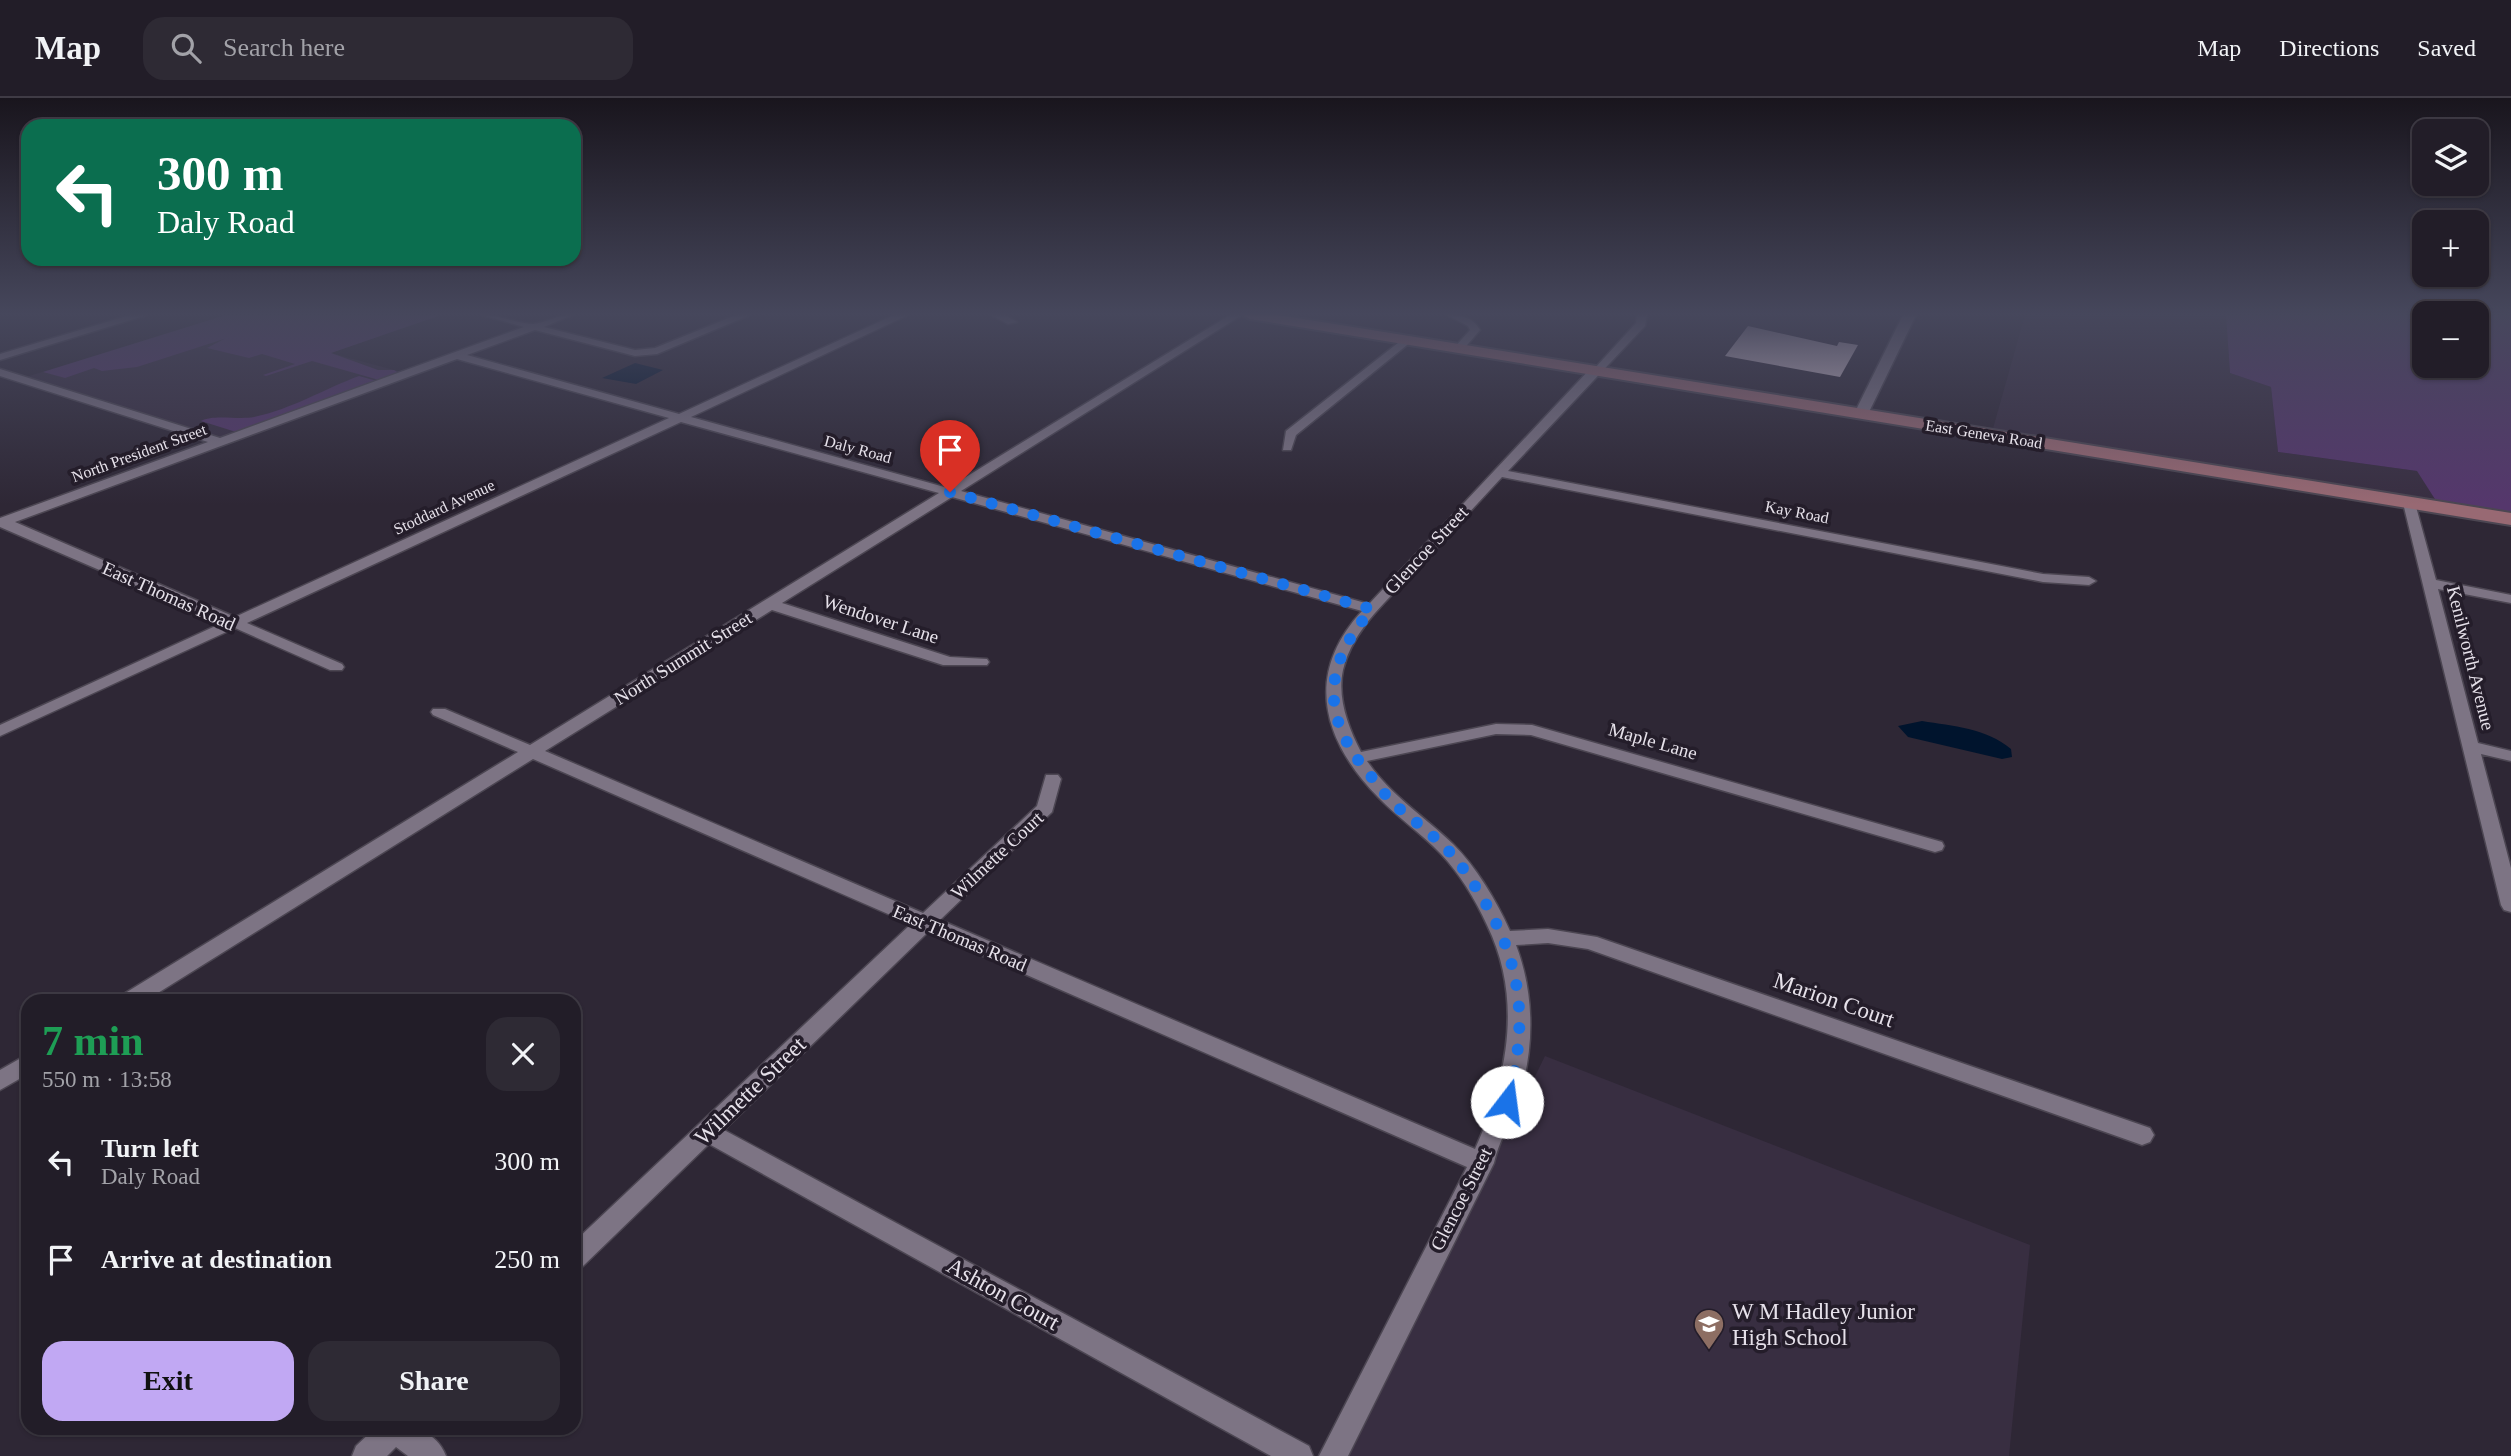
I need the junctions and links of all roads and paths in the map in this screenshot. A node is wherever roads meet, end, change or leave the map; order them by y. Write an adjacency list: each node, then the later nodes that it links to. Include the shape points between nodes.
1 (20, 378): 12 (street)
2 (395, 378): 12 (street, North President Street)
3 (537, 378): 11 (street, Daly Road)
4 (766, 378): 11 (street, Stoddard Avenue)
5 (1134, 378): 15 (street, North Summit Street)
6 (1360, 378): 13 (street, via 1290,434)
7 (1589, 378): 14 (street, Glencoe Street)
8 (1635, 378): 10 (main road, East Geneva Road)
9 (1879, 378): 10 (street)
10 (1861, 414): 16 (main road, East Geneva Road)
11 (680, 418): 15 (street, Daly Road); 24 (street, Stoddard Avenue)
12 (219, 442): 18 (street, North President Street)
13 (1287, 447)
14 (1499, 473): 19 (street, Kay Road, via 2043,578); 23 (street, Glencoe Street)
15 (950, 492): 22 (street, North Summit Street); 23 (street, Daly Road)
16 (2409, 503): 17 (main road, East Geneva Road); 20 (street, Kenilworth Avenue)
17 (2511, 519)
18 (1, 523): 24 (street, East Thomas Road)
19 (2089, 581)
20 (2430, 583): 21 (street); 29 (street, Kenilworth Avenue)
21 (2511, 599)
22 (770, 604): 25 (street, Wendover Lane, via 948,662); 30 (street, North Summit Street)
23 (1372, 609): 32 (street, Glencoe Street, via 1348,637 1334,677 1337,719)
24 (232, 624): 26 (street, East Thomas Road); 28 (street, Stoddard Avenue)
25 (981, 662)
26 (336, 667)
27 (439, 712): 30 (street, East Thomas Road)
28 (0, 731)
29 (2472, 747): 31 (street); 35 (street, Kenilworth Avenue)
30 (530, 752): 36 (street, East Thomas Road); 38 (street, North Summit Street)
31 (2511, 756)
32 (1355, 758): 34 (street, Maple Lane, via 1496,729 1532,730); 37 (street, Glencoe Street, via 1394,804 1462,866)
33 (1052, 779): 36 (street, Wilmette Court, via 1046,808)
34 (1935, 846)
35 (2511, 905)
36 (926, 923): 41 (street, Wilmette Street); 43 (street, East Thomas Road)
37 (1504, 938): 42 (street, Marion Court, via 1548,936 1590,942); 43 (street, Glencoe Street, via 1518,989 1521,1048 1507,1102)
38 (140, 994)
39 (21, 1068): 40 (street)
40 (0, 1081)
41 (707, 1132): 44 (street, Wilmette Street); 49 (street, Ashton Court)
42 (2142, 1135)
43 (1482, 1163): 50 (street, Glencoe Street)
44 (581, 1251)
45 (388, 1435): 47 (street)
46 (404, 1435): 48 (street)
47 (366, 1456)
48 (432, 1456)
49 (1299, 1456)
50 (1333, 1456)

